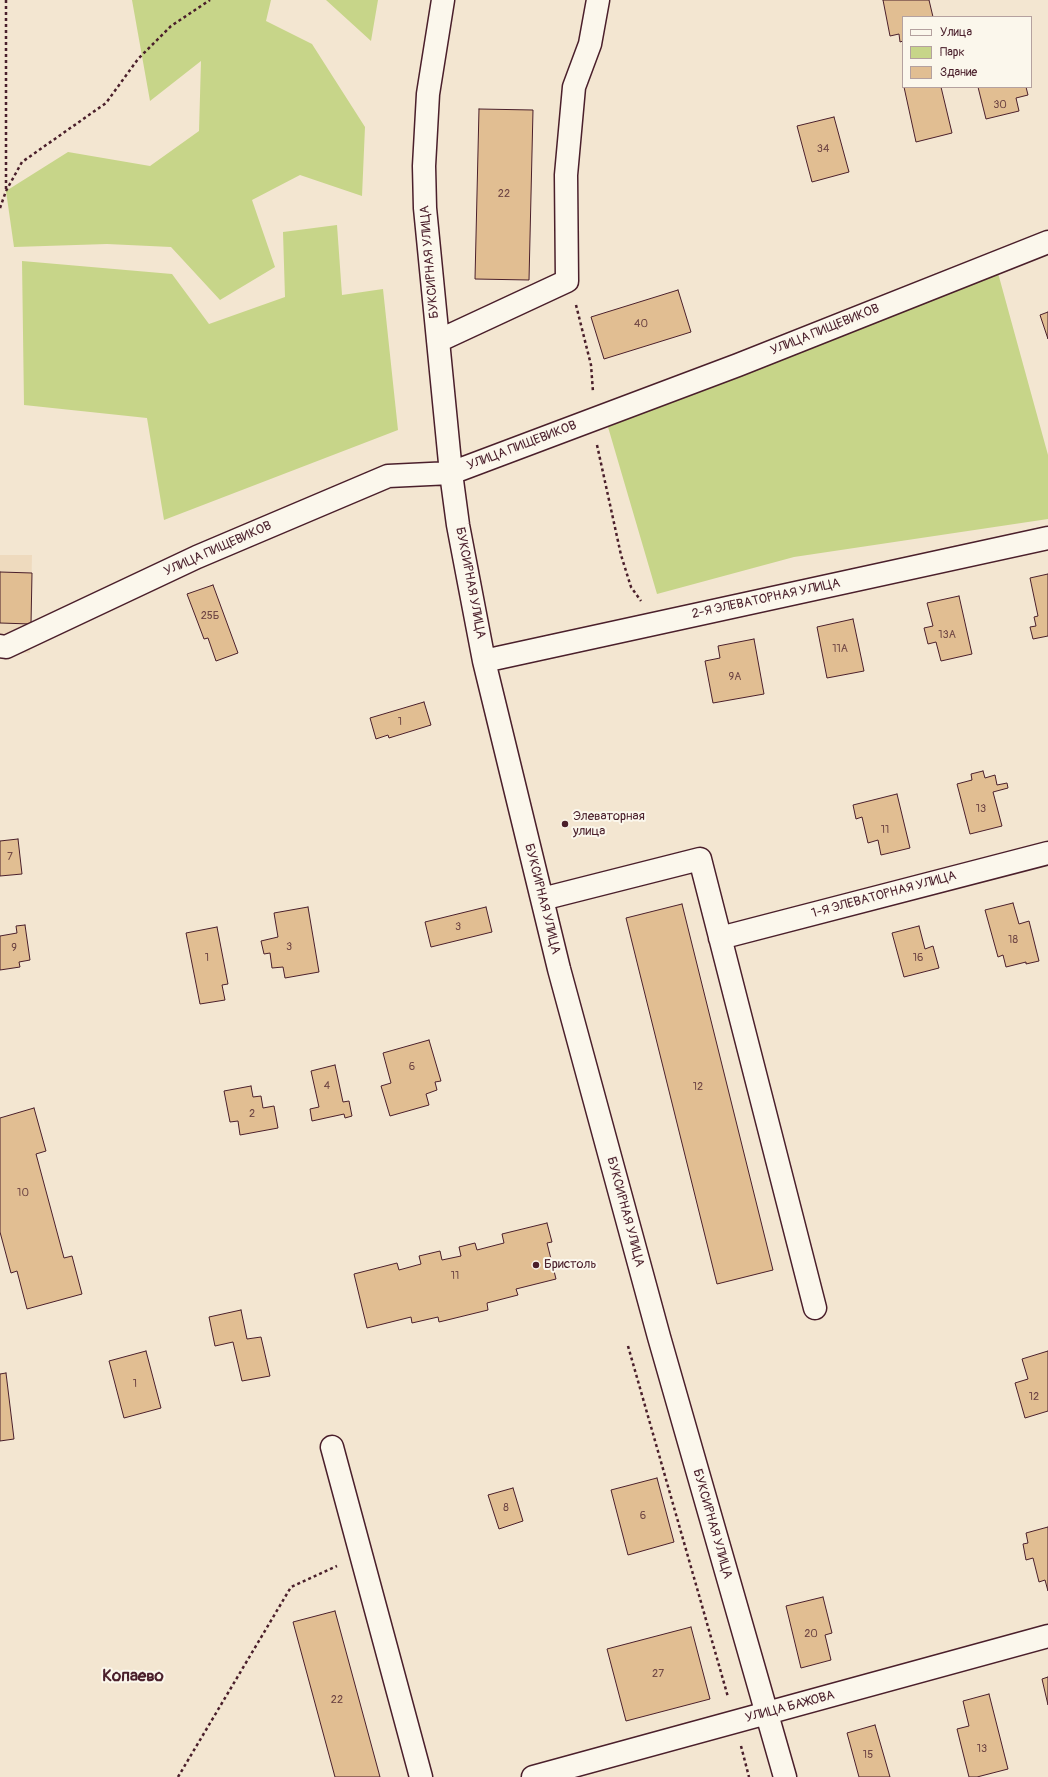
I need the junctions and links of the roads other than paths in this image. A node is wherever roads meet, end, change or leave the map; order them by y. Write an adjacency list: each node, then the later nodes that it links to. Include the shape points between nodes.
1 (443, 0): 4 (street, БУКСИРНАЯ УЛИЦА, via 428,94 424,166 424,208)
2 (598, 0): 4 (street, via 590,44 574,87 566,175 567,281)
3 (1048, 242): 5 (street, УЛИЦА ПИЩЕВИКОВ, via 738,365)
4 (438, 341): 5 (street, БУКСИРНАЯ УЛИЦА)
5 (451, 473): 7 (street, УЛИЦА ПИЩЕВИКОВ, via 388,476 197,557 6,646); 8 (street, БУКСИРНАЯ УЛИЦА)
6 (1048, 538): 8 (street, 2-Я ЭЛЕВАТОРНАЯ УЛИЦА)
7 (0, 646)
8 (484, 661): 10 (street, БУКСИРНАЯ УЛИЦА)
9 (1048, 853): 11 (street, 1-Я ЭЛЕВАТОРНАЯ УЛИЦА)
10 (542, 899): 11 (street, via 700,859); 15 (street, БУКСИРНАЯ УЛИЦА, via 659,1337)
11 (720, 938): 12 (street)
12 (815, 1308)
13 (332, 1447): 16 (street)
14 (1048, 1636): 15 (street, УЛИЦА БАЖОВА)
15 (767, 1713): 17 (street, УЛИЦА БАЖОВА); 18 (street, БУКСИРНАЯ УЛИЦА)
16 (421, 1777)
17 (533, 1777)
18 (785, 1777)

